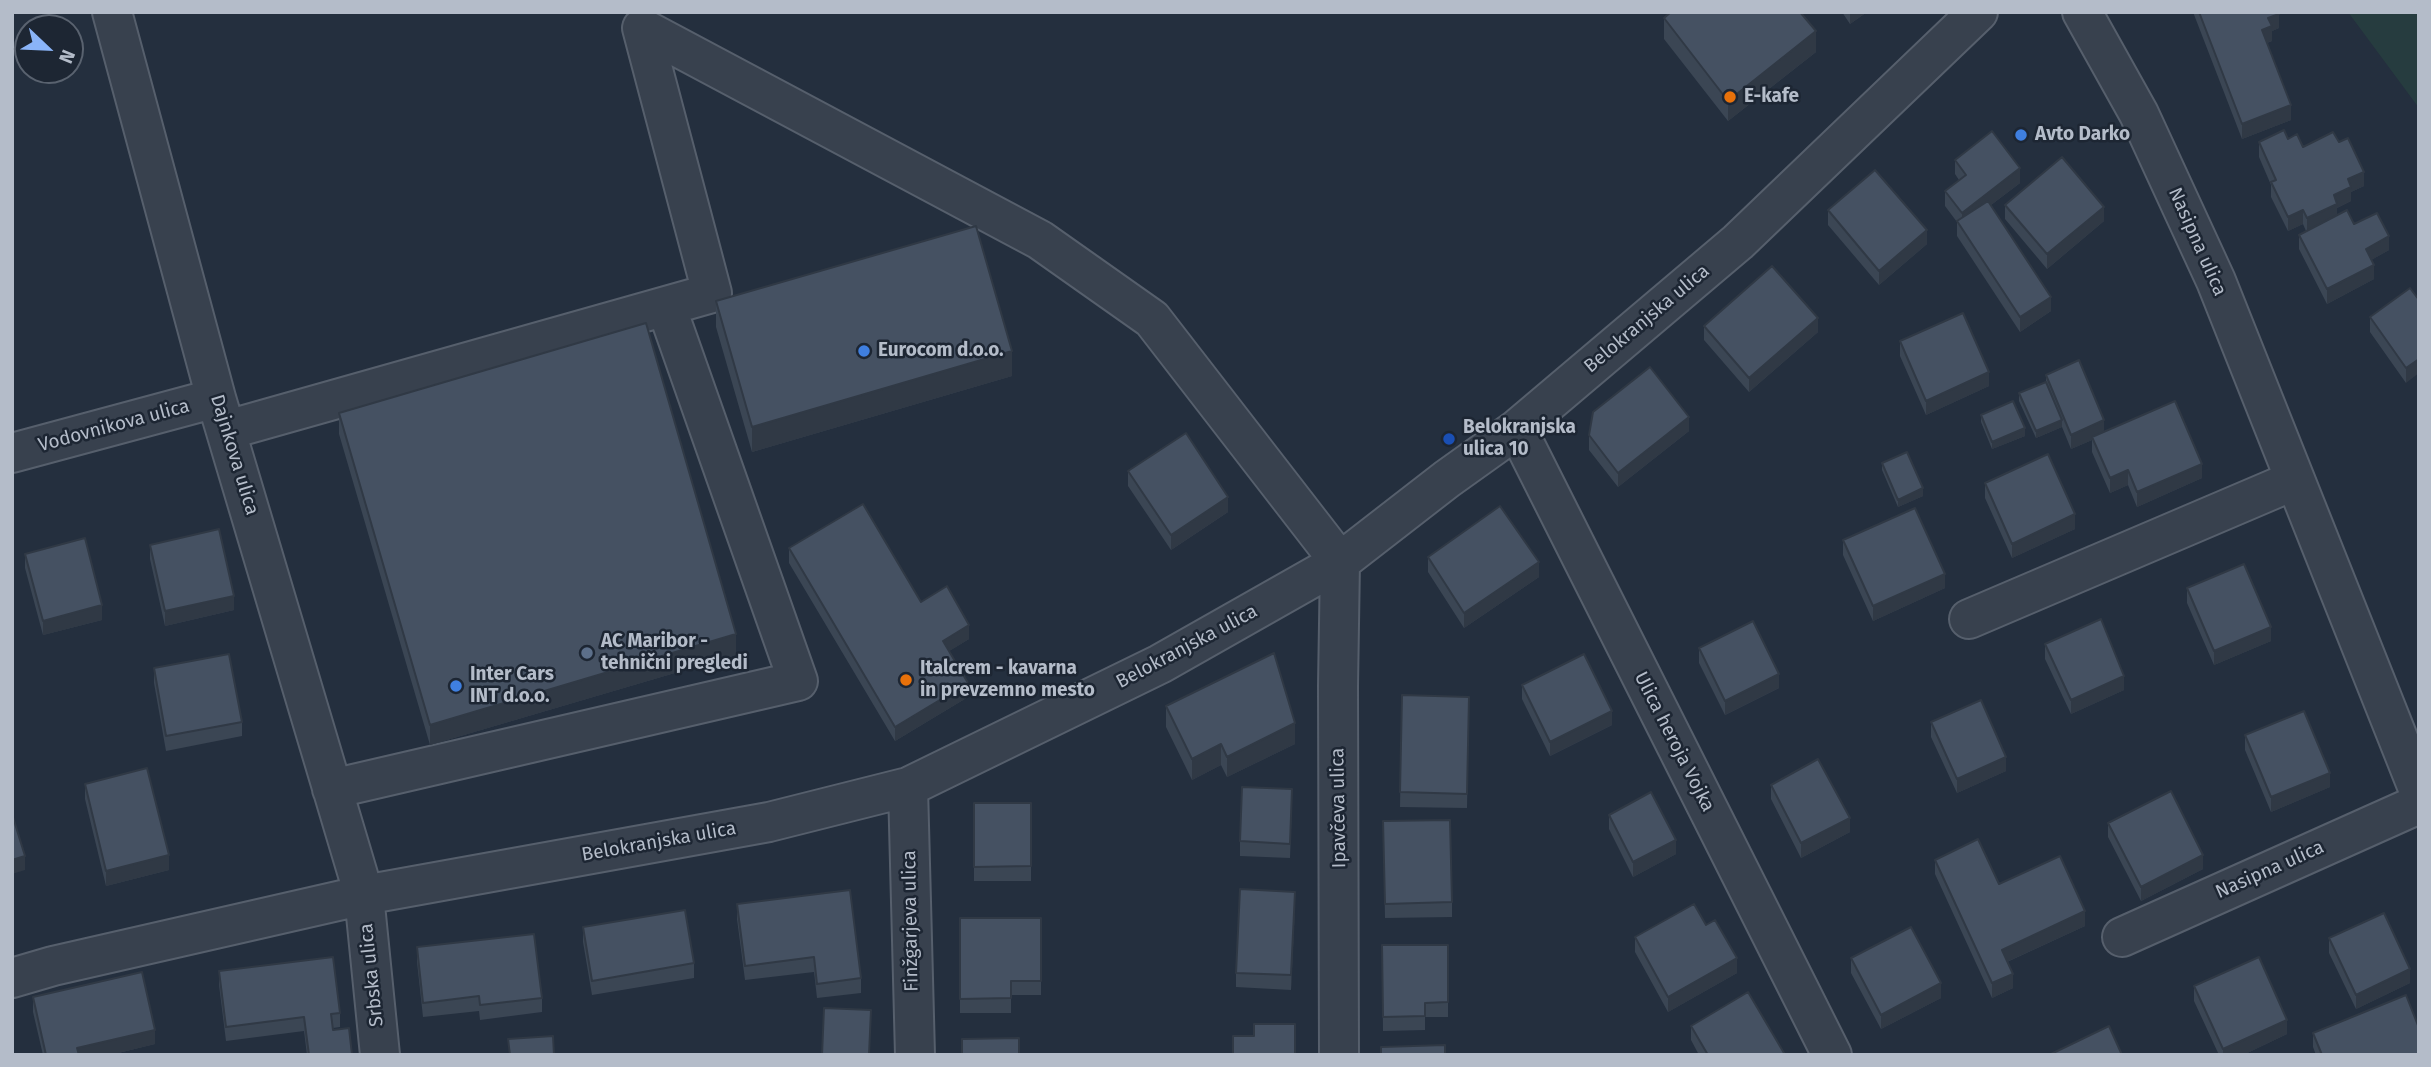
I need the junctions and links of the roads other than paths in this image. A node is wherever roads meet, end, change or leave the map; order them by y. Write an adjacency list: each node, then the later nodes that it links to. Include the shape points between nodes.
1 (113, 12): 5 (street, Dajnkova ulica)
2 (1978, 12): 6 (street, Belokranjska ulica, via 1738,242)
3 (2082, 12): 8 (street, Nasipna ulica, via 2139,114 2216,281)
4 (666, 306): 5 (street, Vodovnikova ulica); 9 (street, Vodovnikova ulica, via 712,293 642,28 1040,240 1152,319); 12 (street, via 798,681)
5 (221, 414): 7 (street, Vodovnikova ulica); 12 (street, Dajnkova ulica)
6 (1517, 429): 9 (street, Belokranjska ulica); 21 (street, Ulica heroja Vojka)
7 (12, 453)
8 (2295, 480): 10 (street); 13 (street, Nasipna ulica)
9 (1340, 562): 11 (street, Belokranjska ulica, via 1160,664); 20 (street, Ipavčeva ulica)
10 (1969, 619)
11 (908, 787): 15 (street, Belokranjska ulica, via 769,822); 19 (street, Finžgarjeva ulica)
12 (332, 789): 15 (street, Dajnkova ulica)
13 (2419, 791)
14 (2419, 804): 16 (street, Nasipna ulica)
15 (364, 895): 17 (street, Belokranjska ulica); 18 (street, Srbska ulica)
16 (2122, 937)
17 (12, 978)
18 (380, 1055)
19 (915, 1055)
20 (1339, 1055)
21 (1832, 1055)

